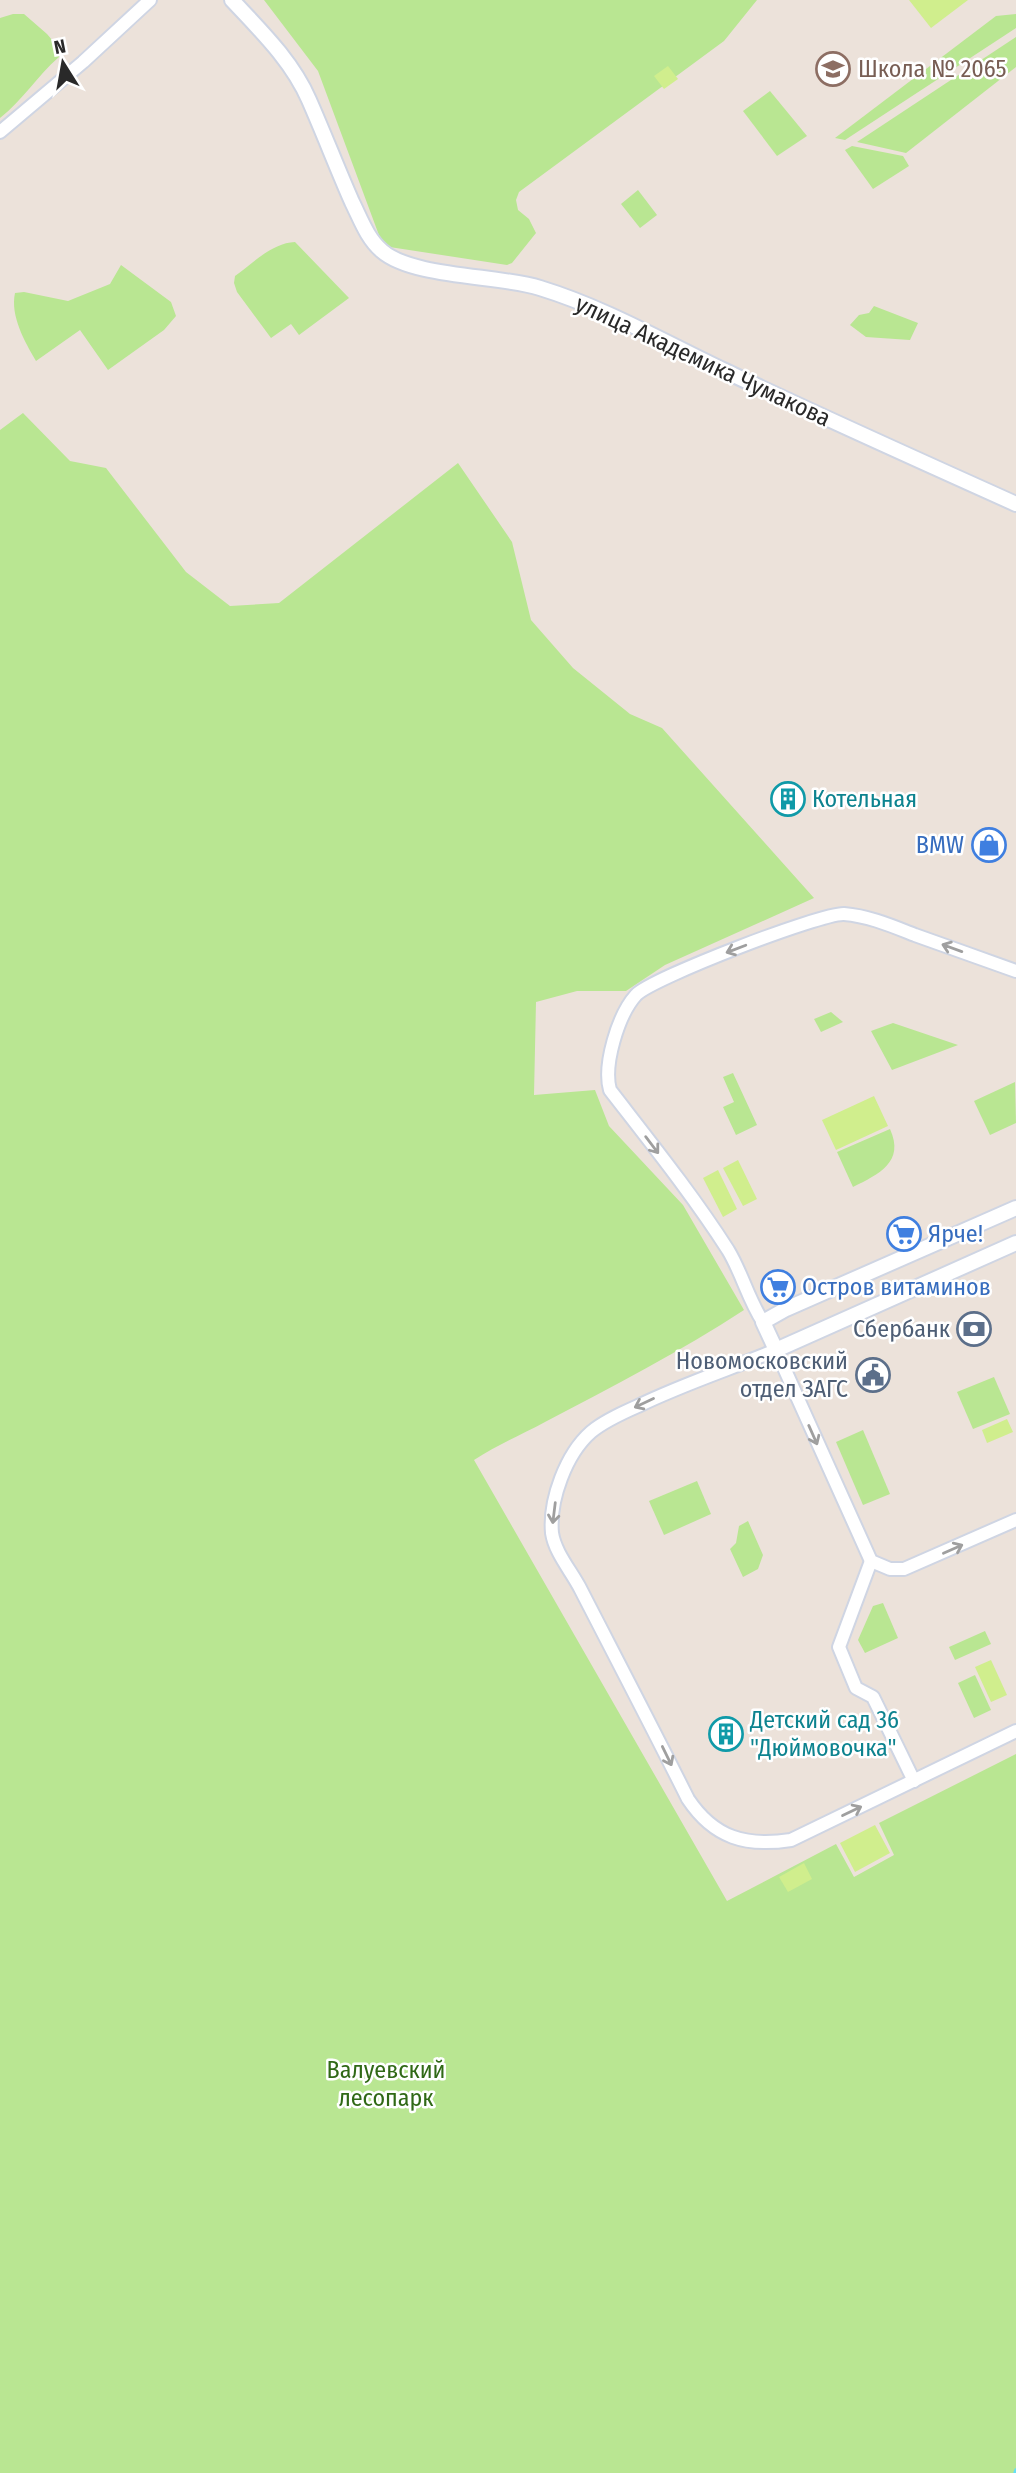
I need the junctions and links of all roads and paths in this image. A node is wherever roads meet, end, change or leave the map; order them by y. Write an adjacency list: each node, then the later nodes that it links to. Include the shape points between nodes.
1 (150, 0): 3 (street)
2 (232, 0): 4 (street, улица Академика Чумакова, via 293,68 370,239 384,253 402,263 537,286 597,307 899,453)
3 (0, 132)
4 (1016, 504)
5 (1016, 971): 8 (street, one-way to 8, via 878,921 842,914 813,920 699,963 635,996 616,1033 608,1072 610,1090 698,1203 736,1263)
6 (1016, 1208): 8 (street)
7 (1016, 1243): 9 (street)
8 (763, 1322): 9 (street)
9 (776, 1350): 11 (street, one-way to 11); 13 (street, one-way to 13, via 672,1390 593,1431 575,1449 558,1482 552,1521 555,1545 688,1799 701,1817 726,1834 765,1844 800,1837)
10 (1016, 1520): 11 (street, one-way to 10, via 904,1569)
11 (871, 1561): 13 (street, via 839,1647 856,1688 873,1697)
12 (1016, 1731): 13 (street)
13 (914, 1781)

